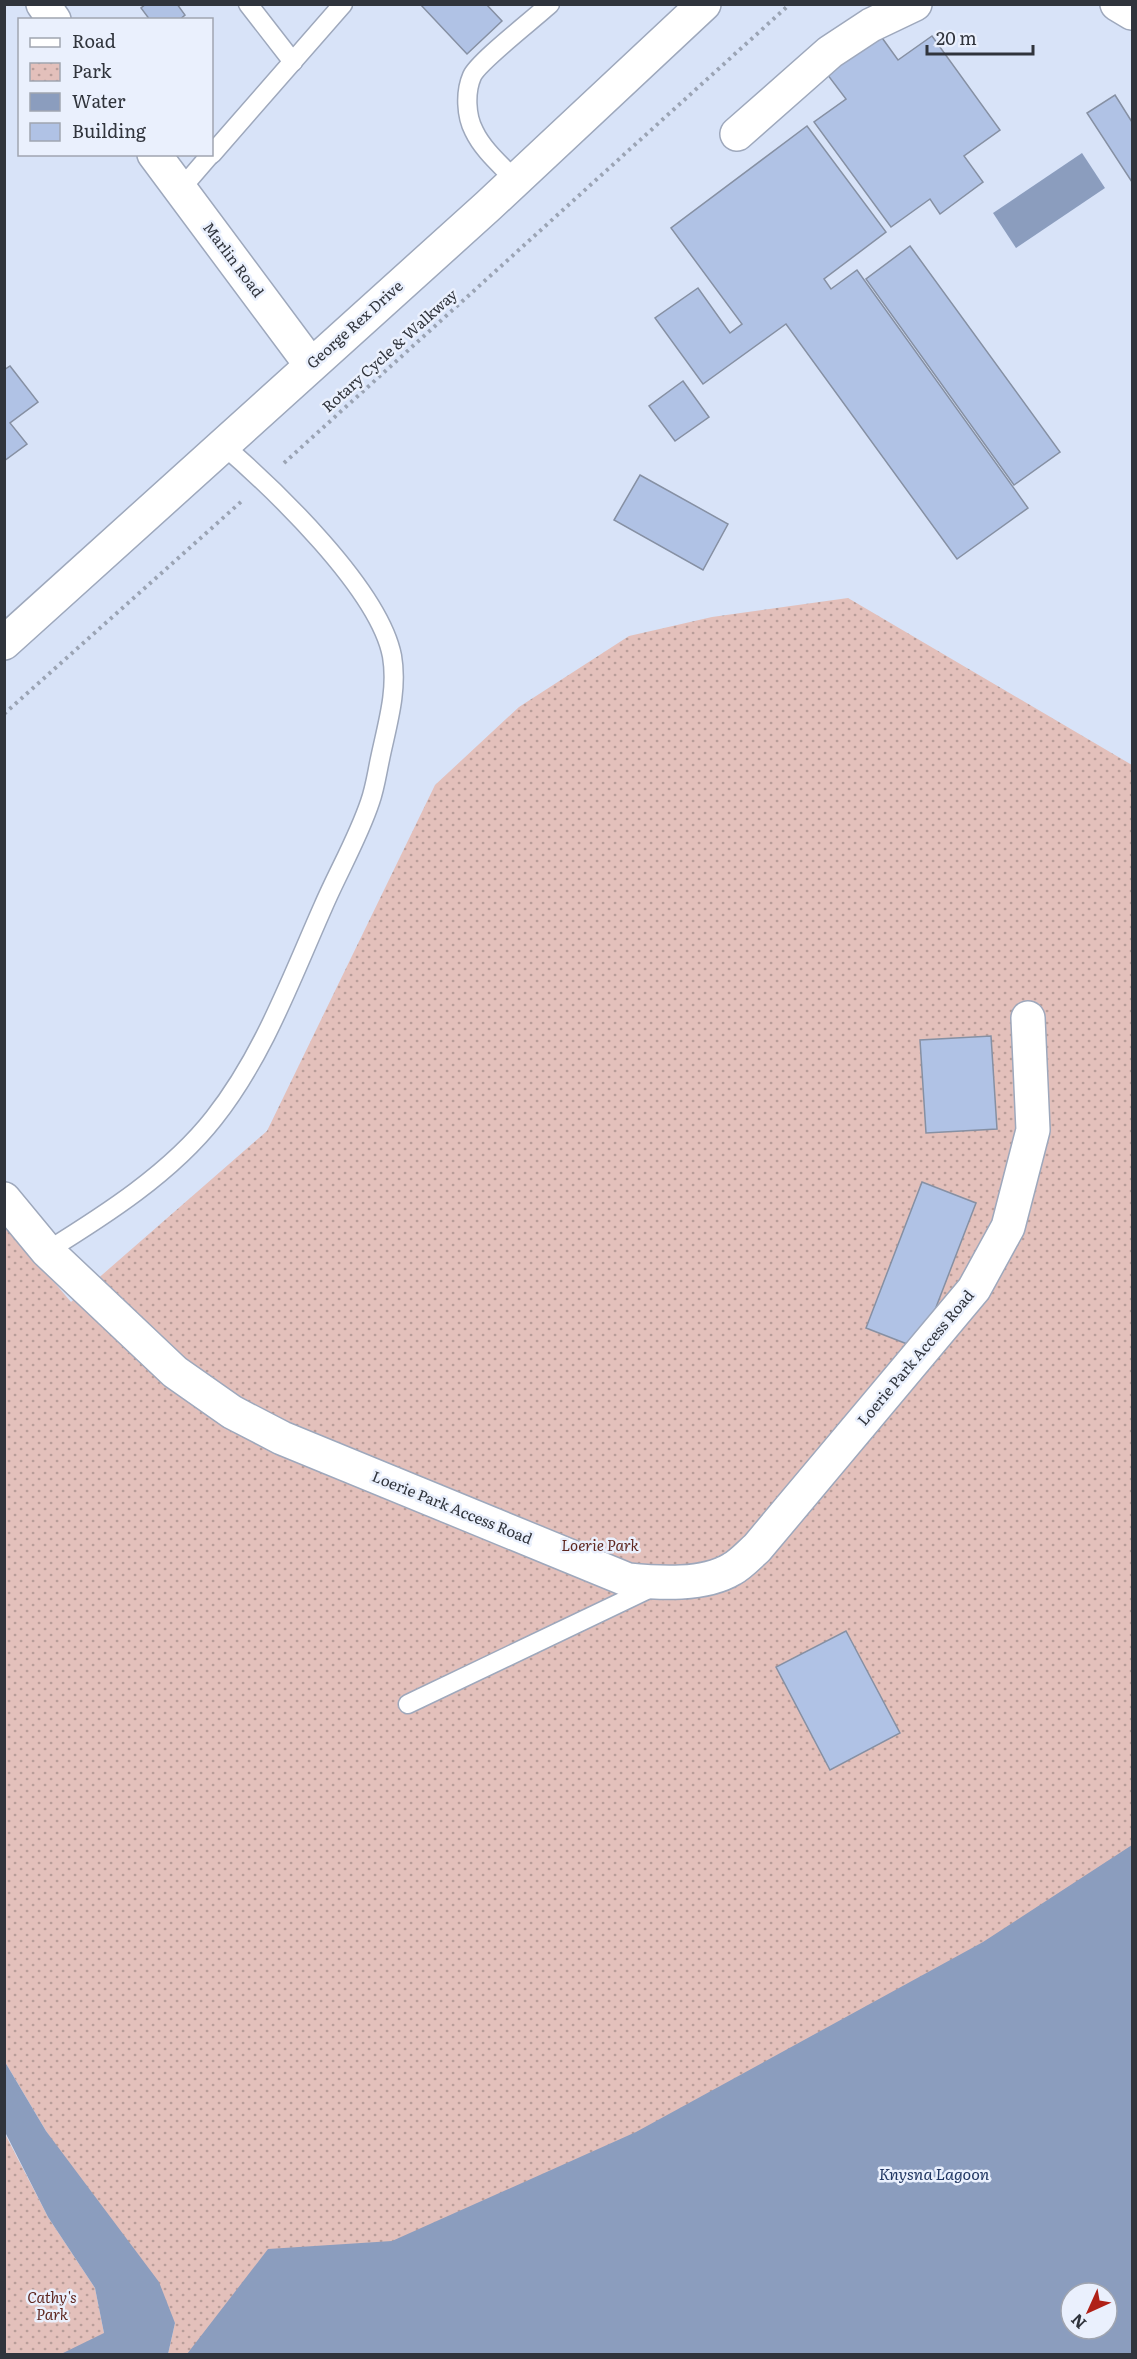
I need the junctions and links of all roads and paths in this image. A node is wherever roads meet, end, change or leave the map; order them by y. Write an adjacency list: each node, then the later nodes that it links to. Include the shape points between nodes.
1 (43, 4): 10 (street)
2 (248, 4): 11 (lane)
3 (343, 4): 11 (lane)
4 (550, 4): 16 (lane, via 477,69 469,87 469,119 474,131)
5 (704, 4): 16 (street, George Rex Drive)
6 (790, 4): 20 (path, Rotary Cycle & Walkway)
7 (915, 4): 12 (street, via 871,25 830,52)
8 (1117, 4): 9 (street)
9 (1132, 13)
10 (53, 18)
11 (293, 62): 13 (lane)
12 (738, 134)
13 (213, 152)
14 (155, 156): 17 (street, Marlin Road)
15 (209, 156): 17 (lane)
16 (515, 180): 18 (street, George Rex Drive)
17 (180, 189): 18 (street, Marlin Road)
18 (311, 365): 19 (street, George Rex Drive)
19 (223, 445): 20 (lane); 21 (street, George Rex Drive)
20 (264, 481): 22 (path, Rotary Cycle & Walkway); 25 (lane, via 374,608 392,655 394,695 370,802 283,998 248,1068 213,1119 117,1207)
21 (4, 643)
22 (4, 714)
23 (1028, 1018): 26 (street, Loerie Park Access Road, via 1033,1130 1008,1227 974,1289 757,1548 732,1569 699,1581)
24 (4, 1199): 25 (street, Loerie Park Access Road)
25 (47, 1251): 26 (street, Loerie Park Access Road, via 175,1372 232,1412 282,1438 628,1580)
26 (660, 1584): 27 (lane)
27 (408, 1704)

